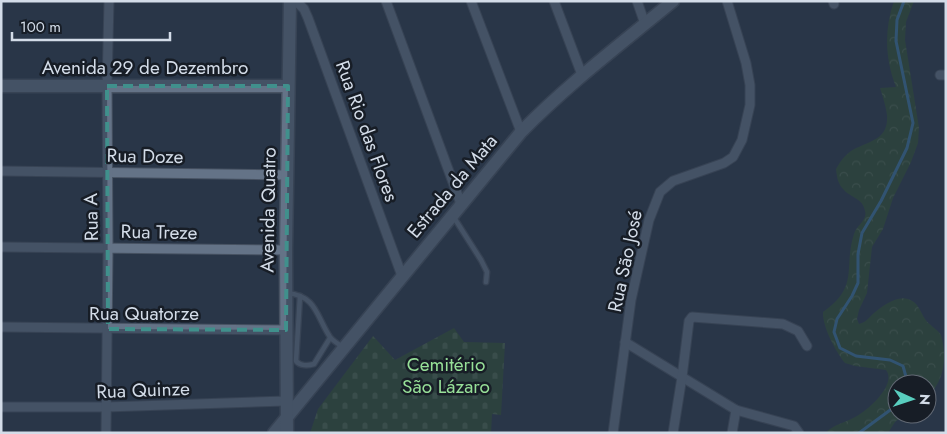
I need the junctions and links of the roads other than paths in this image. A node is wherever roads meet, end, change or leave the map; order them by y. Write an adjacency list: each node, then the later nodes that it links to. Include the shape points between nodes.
1 (109, 1): 13 (street, Rua A)
2 (290, 1): 14 (main road, Avenida Quatro)
3 (296, 1): 24 (street, Rua Rio das Flores, via 308,18)
4 (386, 1): 19 (street)
5 (471, 1): 15 (street)
6 (554, 1): 11 (street)
7 (637, 1): 10 (street)
8 (673, 1): 10 (main road, Estrada da Mata)
9 (727, 1): 32 (street, Rua São José, via 750,85 750,106 742,140 733,156 724,163 673,180 660,192 649,220)
10 (645, 24): 11 (main road, Estrada da Mata)
11 (582, 75): 15 (main road, Estrada da Mata)
12 (1, 86): 13 (main road, Avenida 29 de Dezembro)
13 (107, 86): 14 (main road, Avenida 29 de Dezembro); 17 (street, Rua A)
14 (288, 86): 18 (main road, Avenida Quatro)
15 (522, 132): 19 (main road, Estrada da Mata)
16 (1, 171): 17 (street, Rua Doze)
17 (106, 171): 18 (street, Rua Doze); 22 (street, Rua A)
18 (287, 175): 23 (main road, Avenida Quatro)
19 (462, 204): 20 (main road, Estrada da Mata)
20 (452, 215): 24 (main road, Estrada da Mata); 25 (lane, via 482,260 487,272)
21 (1, 247): 22 (street, Rua Treze)
22 (108, 248): 23 (street, Rua Treze); 29 (street, Rua A)
23 (286, 250): 26 (main road, Avenida Quatro)
24 (402, 276): 34 (main road, Estrada da Mata)
25 (486, 282)
26 (286, 292): 27 (lane); 30 (main road, Avenida Quatro)
27 (300, 296): 31 (lane, via 314,306); 31 (lane, via 296,361 300,365 314,364)
28 (1, 327): 29 (street, Rua Quatorze)
29 (108, 328): 30 (street, Rua Quatorze); 37 (street, Rua A)
30 (286, 330): 36 (main road, Avenida Quatro)
31 (330, 338): 34 (lane)
32 (625, 342): 35 (street); 44 (street, Rua São José)
33 (807, 346): 35 (street, via 798,331 782,324 692,317)
34 (344, 347): 40 (main road, Estrada da Mata)
35 (682, 377): 39 (street); 45 (street)
36 (286, 402): 37 (street, Rua Quinze); 40 (main road, Avenida Quatro)
37 (106, 407): 38 (street, Rua Quinze); 41 (street, Rua A)
38 (1, 408)
39 (736, 410): 46 (street); 47 (street, via 794,426)
40 (286, 419): 42 (main road, Estrada da Mata); 43 (main road, Avenida Quatro)
41 (106, 433)
42 (274, 433)
43 (287, 433)
44 (613, 433)
45 (673, 433)
46 (732, 433)
47 (799, 433)

